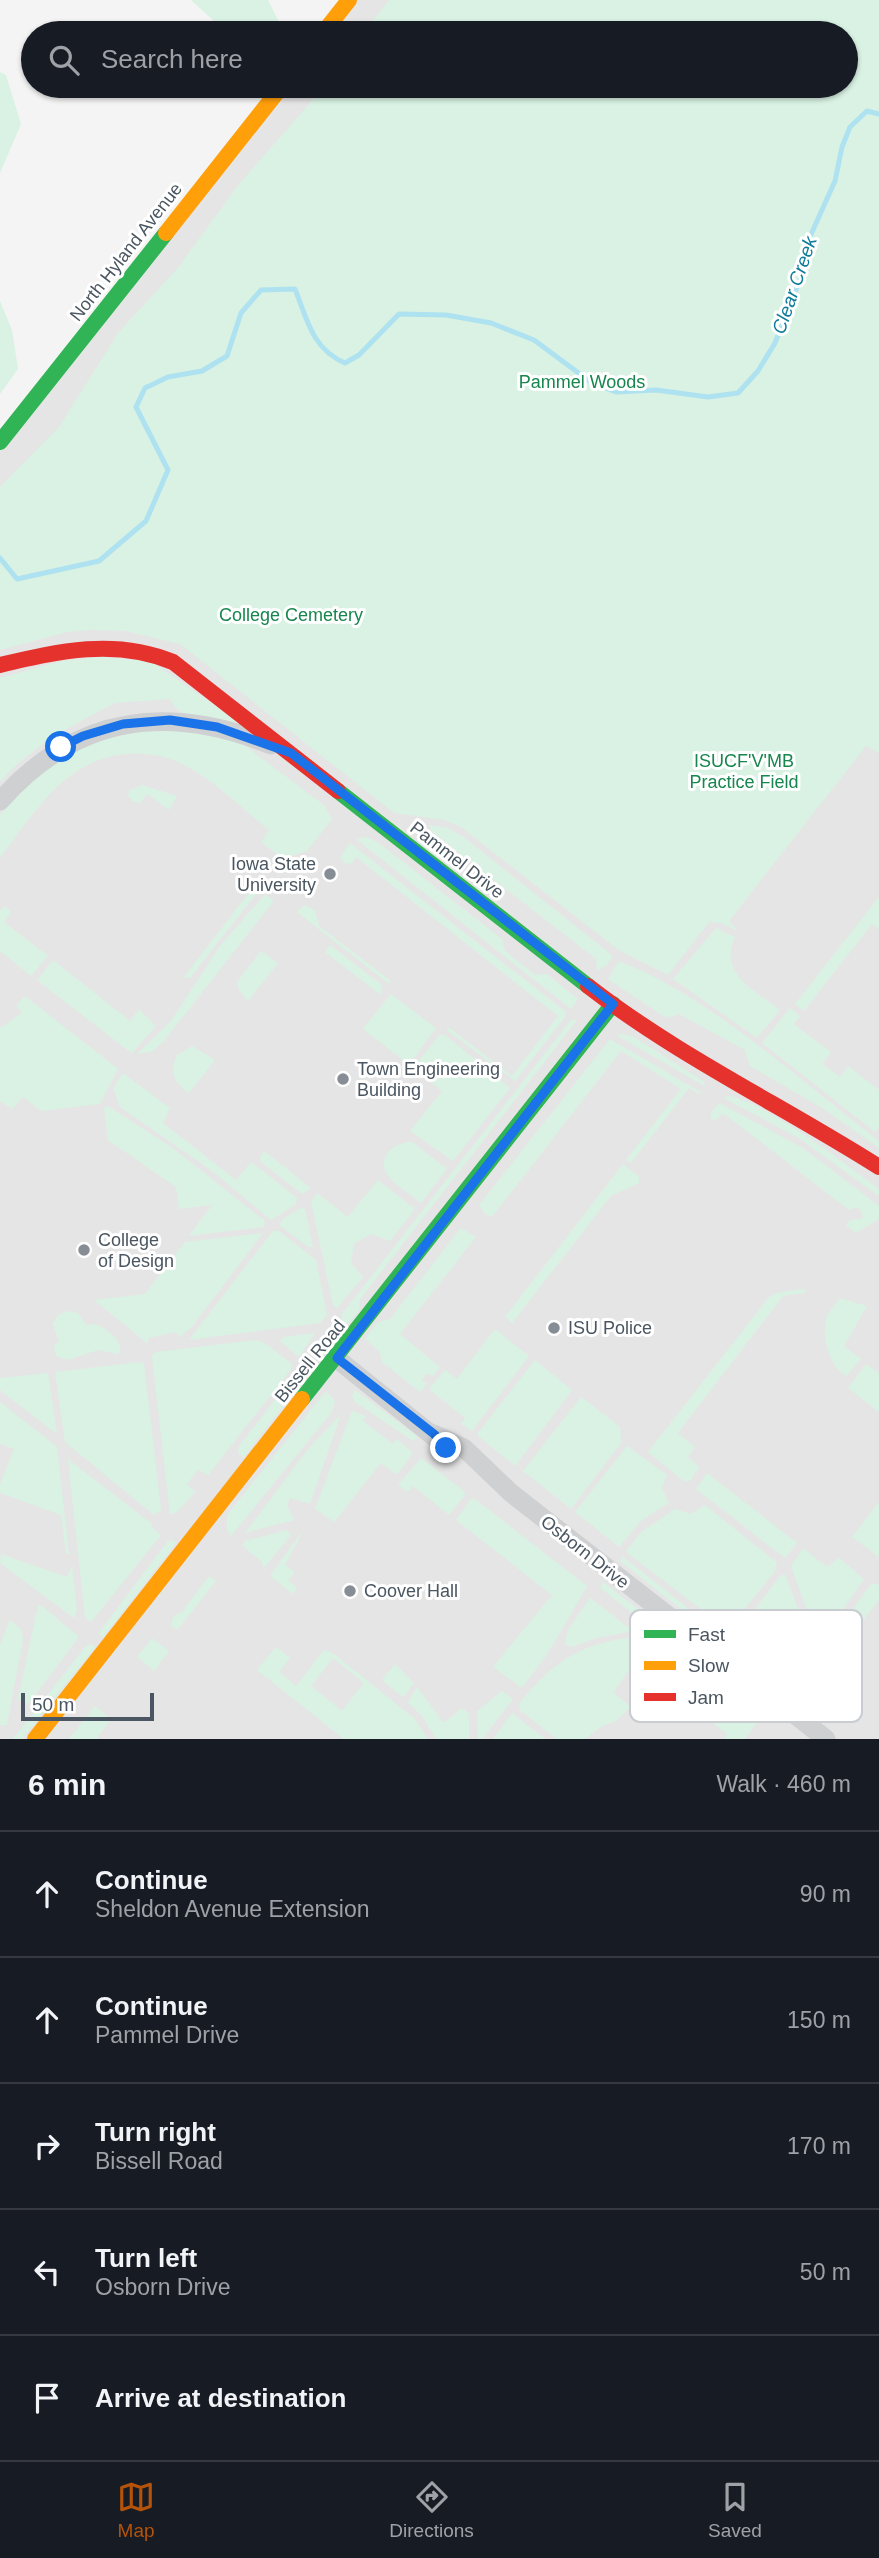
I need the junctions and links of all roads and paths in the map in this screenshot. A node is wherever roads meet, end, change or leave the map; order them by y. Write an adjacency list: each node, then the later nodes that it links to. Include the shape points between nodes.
1 (349, 0): 2 (street)
2 (332, 21)
3 (272, 98): 4 (street, North Hyland Avenue)
4 (0, 442)
5 (0, 665): 6 (street, Pammel Drive, via 75,648 127,647 154,652 192,674)
6 (291, 753): 7 (street, via 193,723 123,724 61,747 26,773); 8 (street, Pammel Drive)
7 (0, 801)
8 (613, 1004): 9 (street, Pammel Drive); 10 (street, Bissell Road)
9 (879, 1167)
10 (337, 1358): 11 (street, Osborn Drive, via 471,1469 511,1493); 13 (street, Bissell Road)
11 (661, 1610)
12 (804, 1722): 14 (street, Osborn Drive)
13 (35, 1739)
14 (826, 1739)

